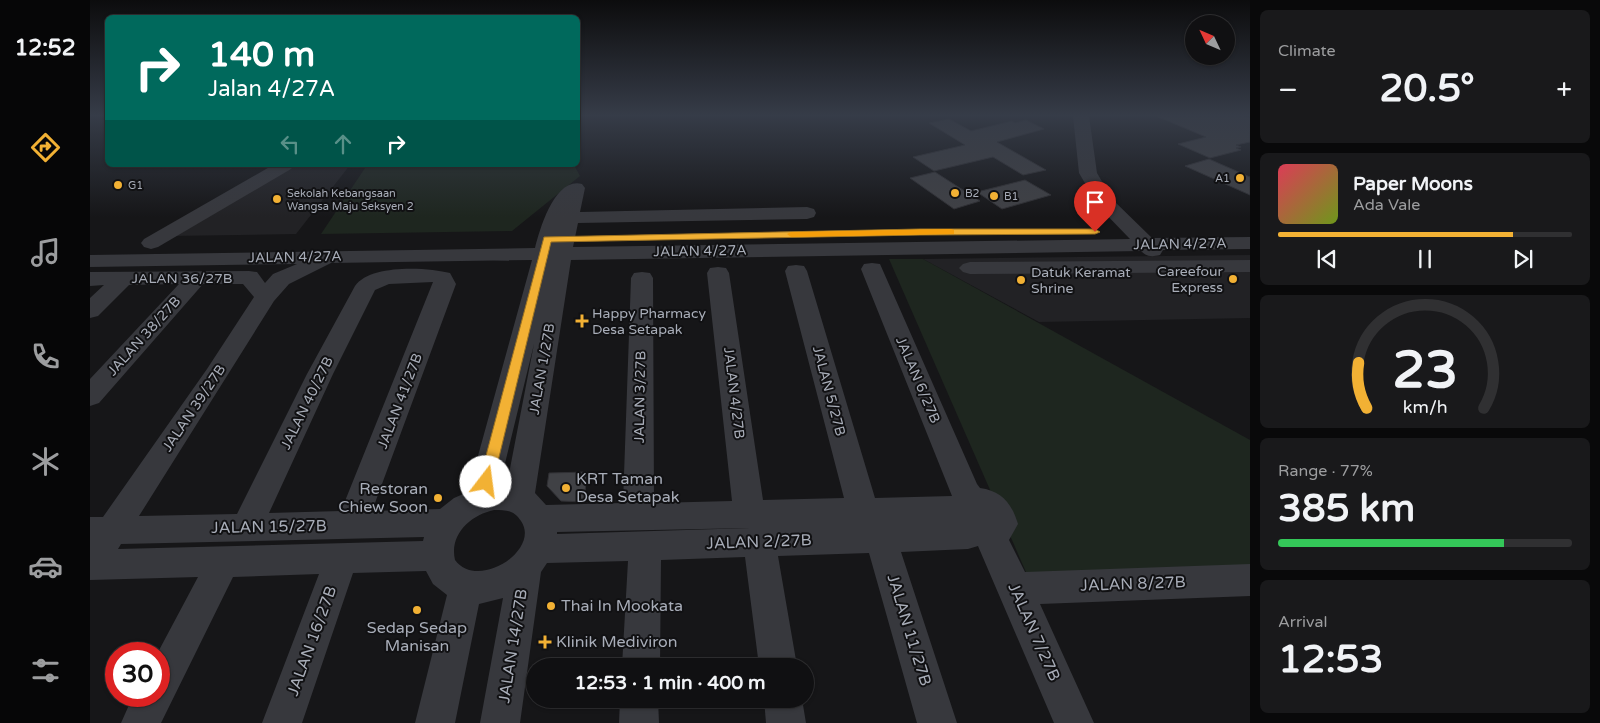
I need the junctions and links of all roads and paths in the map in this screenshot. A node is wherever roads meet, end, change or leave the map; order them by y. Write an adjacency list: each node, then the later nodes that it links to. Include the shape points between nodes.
1 (1085, 150): 6 (street, JALAN 4/27A, via 1088,173 1106,203)
2 (282, 167): 8 (street)
3 (577, 187): 7 (street, via 562,200)
4 (807, 213): 7 (street)
5 (1250, 230): 6 (street, JALAN 4/27A)
6 (1140, 238): 7 (street, JALAN 4/27A, via 990,248); 9 (street, JALAN 4/27A); 15 (street)
7 (560, 242): 8 (street, JALAN 4/27A, via 302,239); 11 (street, JALAN 4/27A); 26 (street, JALAN 1/27B); 38 (street, JALAN 1/27B)
8 (151, 243): 10 (street, JALAN 4/27A)
9 (1250, 243)
10 (90, 245)
11 (502, 254): 12 (street, JALAN 4/27A); 26 (street, via 525,268)
12 (334, 256): 13 (street, JALAN 4/27A); 27 (street, JALAN 39/27B, via 281,279)
13 (242, 257): 14 (street, JALAN 4/27A); 27 (street, via 263,268 270,276)
14 (90, 261)
15 (1166, 266): 16 (street); 17 (street)
16 (1250, 266)
17 (970, 268)
18 (872, 269): 31 (street, JALAN 6/27B)
19 (796, 271): 33 (street, JALAN 5/27B)
20 (718, 273): 35 (street, JALAN 4/27B)
21 (198, 277): 22 (street, JALAN 36/27B); 27 (street, JALAN 36/27B, via 249,277); 29 (street, JALAN 38/27B)
22 (124, 278): 24 (street, JALAN 36/27B); 28 (street)
23 (642, 278): 37 (street, JALAN 3/27B)
24 (90, 279)
25 (372, 280): 34 (street, JALAN 40/27B, via 324,366); 39 (street, JALAN 41/27B, via 435,276 442,278 445,284)
26 (538, 282): 30 (street, JALAN 1/27B)
27 (270, 292): 36 (street, JALAN 39/27B, via 216,375)
28 (90, 311)
29 (90, 396)
30 (481, 500): 32 (street, via 457,513); 38 (street, via 494,497)
31 (980, 517): 33 (street, JALAN 2/27B, via 968,535); 45 (street, JALAN 7/27B)
32 (447, 524): 39 (street, JALAN 15/27B); 40 (street)
33 (872, 524): 35 (street, JALAN 2/27B); 58 (street, JALAN 11/27B)
34 (246, 528): 36 (street, JALAN 15/27B); 39 (street, JALAN 15/27B)
35 (754, 528): 37 (street, JALAN 2/27B); 47 (street, JALAN 4/27B)
36 (101, 531): 42 (street, JALAN 39/27B)
37 (641, 531): 38 (street, JALAN 2/27B); 46 (street, JALAN 3/27B)
38 (530, 534): 44 (street, via 499,585); 55 (street, JALAN 14/27B)
39 (346, 542): 40 (street, JALAN 15/27B); 41 (street, JALAN 15/27B); 53 (street, JALAN 16/27B)
40 (437, 556): 44 (street, via 442,570 452,580)
41 (224, 561): 42 (street, JALAN 15/27B); 48 (street)
42 (90, 564)
43 (1250, 580): 45 (street, JALAN 8/27B)
44 (466, 586): 54 (street)
45 (1015, 589): 59 (street, JALAN 7/27B)
46 (640, 658)
47 (777, 658)
48 (170, 667)
49 (148, 707): 52 (street)
50 (639, 708): 56 (street)
51 (784, 708): 57 (street)
52 (140, 723)
53 (282, 723)
54 (435, 723)
55 (500, 723)
56 (638, 723)
57 (786, 723)
58 (937, 723)
59 (1074, 723)

